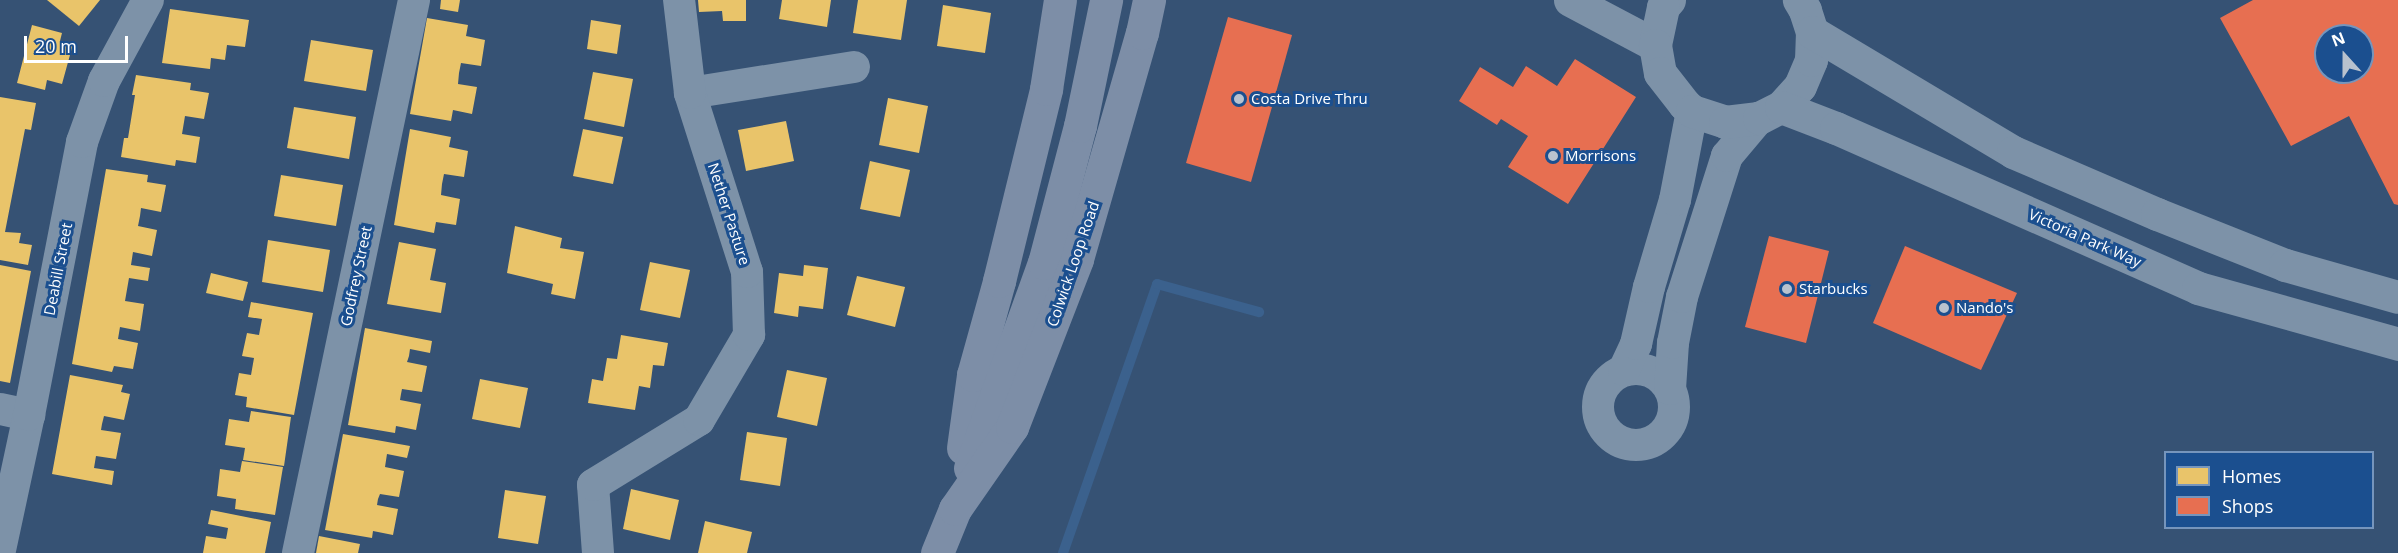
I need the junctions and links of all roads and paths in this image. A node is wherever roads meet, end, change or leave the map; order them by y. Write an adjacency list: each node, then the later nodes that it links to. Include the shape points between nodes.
1 (148, 0): 20 (street, Deabill Street, via 104,81 82,142)
2 (414, 0): 23 (street, Godfrey Street)
3 (679, 0): 13 (street, Nether Pasture)
4 (1060, 0): 21 (main road, Colwick Loop Road, via 1046,89 973,375)
5 (1107, 0): 21 (main road, via 1080,126 1044,263)
6 (1149, 0): 21 (main road, Colwick Loop Road, via 1077,260 1012,427)
7 (1570, 0): 11 (street)
8 (1669, 0): 11 (street, Victoria Park Way, via 1663,7)
9 (1799, 0): 10 (street)
10 (1812, 32): 15 (street, via 1811,60 1800,86); 16 (street, via 2013,152 2285,265)
11 (1655, 45): 14 (street, Victoria Park Way, via 1660,73 1676,97)
12 (854, 67): 13 (street)
13 (690, 93): 24 (street, Nether Pasture, via 747,272 749,335 699,420 593,485)
14 (1692, 111): 15 (street, Victoria Park Way, via 1725,122); 18 (street, via 1675,200 1636,344)
15 (1770, 112): 17 (street, Victoria Park Way, via 1836,128 2198,288); 19 (street, via 1727,156 1682,297)
16 (2398, 297)
17 (2398, 344)
18 (1624, 370): 19 (street, via 1651,371 1663,378); 19 (street, via 1602,388 1598,407 1605,430 1626,444 1646,444 1667,429 1675,402)
19 (1670, 389)
20 (15, 412): 22 (street, Deabill Street)
21 (955, 509): 25 (main road, Colwick Loop Road)
22 (0, 550)
23 (298, 553)
24 (598, 553)
25 (937, 553)

